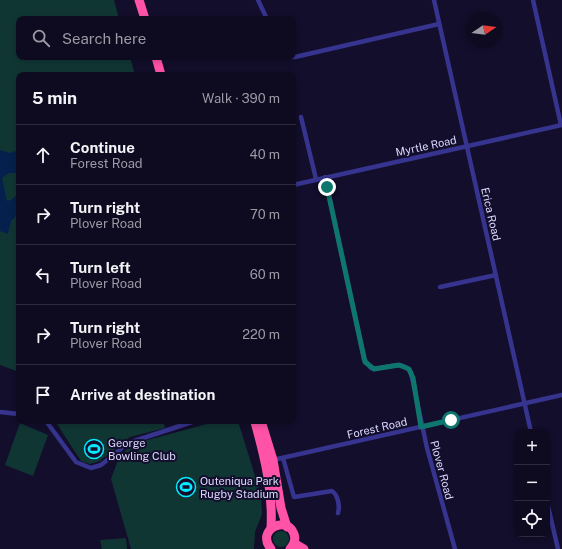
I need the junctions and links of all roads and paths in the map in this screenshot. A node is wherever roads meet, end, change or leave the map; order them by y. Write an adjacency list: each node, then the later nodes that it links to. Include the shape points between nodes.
1 (139, 0): 5 (highway)
2 (258, 0): 6 (street)
3 (434, 0): 7 (street, Erica Road)
4 (533, 0): 12 (street)
5 (144, 16)
6 (266, 16)
7 (439, 24): 8 (street); 13 (street, Erica Road)
8 (296, 57)
9 (157, 60): 10 (highway)
10 (160, 72)
11 (301, 117): 15 (street)
12 (562, 125): 13 (street, Myrtle Road)
13 (467, 146): 14 (street, Myrtle Road); 17 (street, Erica Road)
14 (325, 177): 15 (street, Myrtle Road); 27 (street, Plover Road, via 364,359 367,365 374,369 399,365 409,369 413,378)
15 (316, 179): 16 (street, Myrtle Road)
16 (296, 183)
17 (496, 275): 18 (street); 20 (street, Erica Road)
18 (440, 287)
19 (562, 395): 20 (street, Forest Road)
20 (525, 403): 27 (street, Forest Road); 28 (street, Erica Road)
21 (0, 412): 22 (street)
22 (16, 414)
23 (48, 424): 24 (street, via 76,462 91,468 101,465 128,443)
24 (186, 424)
25 (256, 424): 30 (highway)
26 (262, 424): 30 (highway)
27 (421, 427): 29 (street, Forest Road); 38 (street, Plover Road)
28 (530, 429)
29 (283, 458): 30 (street, Forest Road); 31 (street, via 294,497 332,491 336,496)
30 (269, 461): 33 (highway); 34 (highway, via 273,506)
31 (338, 513)
32 (550, 515): 39 (street)
33 (288, 527): 34 (highway, via 279,525); 35 (highway, via 293,532)
34 (271, 528): 36 (highway, via 266,540)
35 (292, 546): 37 (highway)
36 (271, 549)
37 (304, 549)
38 (455, 549)
39 (558, 549)

